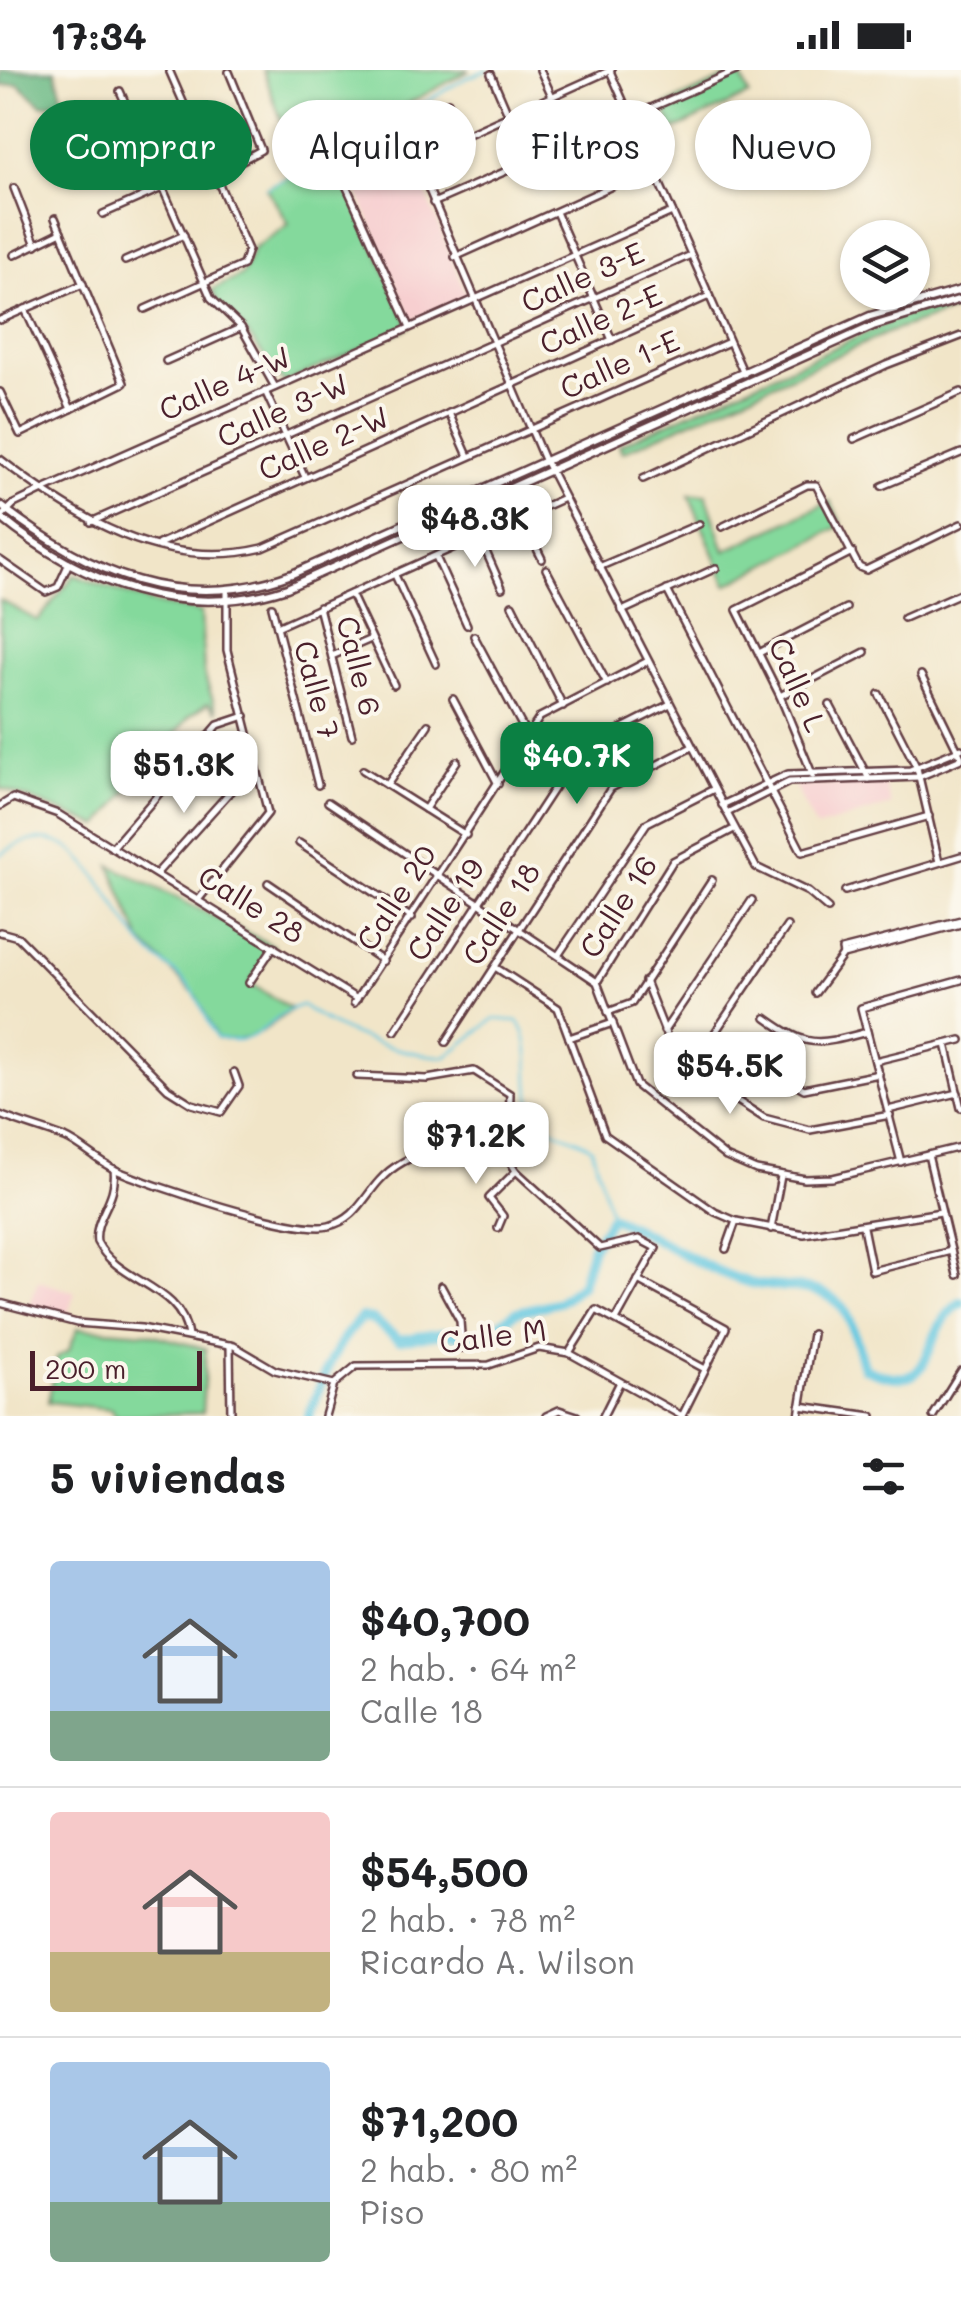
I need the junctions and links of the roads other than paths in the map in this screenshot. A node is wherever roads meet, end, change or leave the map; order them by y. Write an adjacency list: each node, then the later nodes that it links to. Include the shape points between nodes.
1 (169, 70): 12 (street)
2 (540, 70): 10 (street)
3 (590, 70): 8 (street)
4 (610, 70): 8 (street); 16 (street)
5 (738, 70): 17 (street)
6 (229, 72): 13 (street)
7 (491, 74): 14 (street)
8 (594, 78): 10 (street)
9 (120, 91): 11 (street)
10 (552, 96): 15 (street)
11 (124, 100)
12 (183, 100)
13 (240, 100)
14 (502, 100)
15 (543, 100)
16 (623, 100)
17 (668, 100)
18 (252, 128): 19 (street, via 261,150)
19 (252, 155)
20 (496, 175): 29 (street)
21 (14, 188): 36 (street)
22 (157, 190): 32 (street)
23 (163, 190): 35 (street)
24 (223, 190): 43 (street, via 248,250 243,265)
25 (348, 190): 53 (street)
26 (428, 190): 29 (street)
27 (604, 190): 30 (street)
28 (662, 190): 31 (street)
29 (433, 203): 40 (street)
30 (556, 212): 37 (street); 40 (street)
31 (672, 212): 37 (street, Calle 4-W); 38 (street)
32 (102, 214)
33 (54, 218): 34 (street)
34 (61, 232): 36 (street); 42 (street)
35 (184, 235): 41 (street); 43 (street)
36 (36, 245): 39 (street)
37 (574, 254): 46 (street); 48 (street, Calle 4-W)
38 (691, 255): 45 (street); 46 (street, Calle 3-E)
39 (14, 256)
40 (454, 257): 48 (street)
41 (124, 261)
42 (83, 284): 49 (street); 65 (street, via 124,383)
43 (204, 284): 50 (street); 52 (street, via 214,304)
44 (961, 290): 59 (main road, via 870,316)
45 (709, 296): 55 (street, Calle 2-E); 57 (street)
46 (594, 298): 55 (street); 56 (street, Calle 3-E)
47 (961, 299): 73 (main road, via 873,326)
48 (473, 300): 53 (street, Calle 4-W); 56 (street)
49 (25, 309): 51 (street); 65 (street)
50 (145, 309)
51 (0, 320)
52 (241, 327): 58 (street); 60 (street)
53 (410, 327): 60 (street, Calle 4-W)
54 (961, 336): 75 (street)
55 (612, 340): 61 (street, Calle 2-E)
56 (492, 342): 61 (street); 68 (street, Calle 3-W)
57 (730, 342): 59 (street); 67 (street, Calle 1-E)
58 (166, 362)
59 (744, 374): 73 (main road)
60 (278, 385): 62 (street, Calle 4-W)
61 (511, 385): 66 (street, Calle 2-W); 67 (street)
62 (265, 391): 68 (street); 77 (street, Calle 4-W)
63 (0, 392): 65 (street, via 20,434)
64 (961, 392): 69 (street)
65 (71, 409)
66 (449, 413): 71 (street); 74 (street, Calle 2-W)
67 (530, 429): 71 (street, Calle 1-E); 73 (street)
68 (286, 435): 74 (street); 82 (street, Calle 3-W)
69 (854, 440)
70 (961, 453): 76 (street)
71 (468, 456): 87 (street, Calle 1-E, via 262,548 226,556)
72 (0, 459): 77 (street, Calle 1-E)
73 (547, 466): 78 (street); 100 (main road, via 292,574); 103 (main road, via 287,588)
74 (304, 477): 87 (street, Calle 2-W)
75 (642, 479)
76 (882, 486)
77 (43, 490): 79 (street, Calle 4-W); 82 (street, Calle 1-E)
78 (565, 501): 81 (street); 94 (street)
79 (4, 507): 80 (street, Calle 4-W); 89 (main road)
80 (0, 517): 93 (main road)
81 (523, 520): 86 (street); 91 (street)
82 (91, 522): 87 (street, Calle 1-E)
83 (698, 524): 94 (street)
84 (961, 524): 88 (street, via 866,570)
85 (722, 527): 88 (street, via 816,485)
86 (480, 538): 90 (street); 98 (street)
87 (157, 545)
88 (852, 552): 115 (street, Calle L, via 737,610)
89 (73, 556): 93 (street); 100 (main road, via 168,588)
90 (436, 557): 97 (street); 110 (street)
91 (542, 559)
92 (0, 560): 93 (street, via 46,592 58,587)
93 (68, 566): 103 (main road, via 166,599)
94 (599, 567): 108 (street)
95 (716, 568): 99 (street)
96 (546, 569): 120 (street)
97 (395, 575): 102 (street); 118 (street)
98 (502, 588)
99 (667, 590): 108 (street); 143 (street)
100 (227, 592): 103 (street)
101 (961, 593): 109 (street)
102 (351, 594): 106 (street); 113 (street)
103 (226, 603): 128 (street, via 228,650)
104 (512, 605): 127 (street)
105 (272, 607): 111 (street, Calle 7)
106 (320, 607): 111 (street); 116 (street, Calle 6)
107 (846, 608): 115 (street)
108 (622, 611): 117 (street)
109 (904, 618)
110 (466, 625)
111 (277, 627): 146 (street, Calle 7)
112 (474, 636): 131 (street)
113 (371, 640): 116 (street); 121 (street)
114 (864, 652): 123 (street)
115 (760, 653): 123 (street, Calle L)
116 (332, 656): 130 (street, Calle 6)
117 (648, 660): 120 (street, Calle 20); 125 (street)
118 (436, 664)
119 (920, 675): 133 (street)
120 (607, 683): 127 (street, Calle 20)
121 (394, 685)
122 (878, 694): 135 (street)
123 (780, 696): 137 (street, Calle L)
124 (453, 699): 145 (street)
125 (670, 704): 132 (street); 169 (street, Calle 19, via 579,750)
126 (830, 705): 138 (street)
127 (564, 706): 131 (street, Calle 20, via 540,717)
128 (244, 716): 159 (street, via 218,725); 167 (street, via 268,813)
129 (428, 725): 147 (street)
130 (352, 736)
131 (528, 737): 145 (street, Calle 20)
132 (692, 747): 148 (street); 174 (street, Calle 18, via 610,788)
133 (961, 754): 135 (street); 139 (street)
134 (457, 761): 153 (street)
135 (917, 768): 138 (street); 139 (street)
136 (363, 770): 147 (street)
137 (812, 771): 138 (street); 140 (street); 141 (street, Calle L)
138 (865, 771): 142 (street)
139 (919, 777): 142 (street); 155 (street)
140 (788, 778): 141 (street); 143 (street); 149 (street)
141 (814, 779): 142 (street)
142 (869, 779)
143 (766, 783): 149 (street); 151 (street)
144 (236, 784): 162 (street)
145 (498, 784): 157 (street, Calle 20)
146 (318, 785)
147 (387, 785): 153 (street)
148 (714, 789): 151 (street); 177 (street, via 647,823)
149 (770, 791): 154 (street); 155 (street, via 806,853)
150 (328, 802): 163 (street)
151 (722, 805): 154 (street)
152 (0, 806): 159 (street, Calle 28, via 13,798 58,814)
153 (425, 809): 157 (street)
154 (726, 813): 156 (street)
155 (929, 816): 161 (street)
156 (732, 830): 170 (street, via 764,874 808,892); 182 (street, Calle 16, via 672,861)
157 (466, 835): 163 (street, Calle 20)
158 (299, 843): 171 (street)
159 (112, 848): 162 (street, Calle 28)
160 (961, 856): 161 (street)
161 (940, 862): 166 (street)
162 (157, 873): 167 (street, Calle 28)
163 (439, 877): 169 (street); 171 (street, Calle 20)
164 (712, 880): 181 (street)
165 (268, 884): 178 (street)
166 (845, 892)
167 (200, 899): 176 (street, Calle 28)
168 (752, 900): 190 (street)
169 (477, 902): 174 (street); 189 (street, Calle 19)
170 (828, 909)
171 (412, 918): 178 (street, Calle 20)
172 (961, 922): 184 (street, via 844,954)
173 (786, 926): 198 (street)
174 (518, 928): 177 (street); 179 (street, Calle 18)
175 (0, 932): 199 (street, via 18,937 180,1097 221,1112 239,1086)
176 (274, 946): 183 (street); 185 (street, Calle 28)
177 (558, 954): 182 (street)
178 (383, 961): 185 (street, Calle 20)
179 (494, 967): 192 (street, via 558,1008); 194 (street, Calle 18)
180 (961, 980): 191 (street, via 861,1008)
181 (646, 981): 186 (street, via 632,1002); 190 (street)
182 (597, 982): 186 (street)
183 (250, 983)
184 (815, 992)
185 (355, 1001)
186 (608, 1012): 188 (street)
187 (766, 1018): 191 (street, via 810,1044)
188 (612, 1024): 192 (street); 212 (street, via 636,1085 726,1157)
189 (396, 1031)
190 (664, 1031): 198 (street, via 676,1062)
191 (868, 1032): 197 (street)
192 (569, 1038): 214 (street, via 605,1135)
193 (961, 1040): 195 (street)
194 (446, 1042)
195 (946, 1044): 197 (street); 202 (street)
196 (741, 1052): 200 (street, via 804,1089)
197 (875, 1061): 200 (street)
198 (689, 1071): 204 (street, via 780,1124 829,1129)
199 (234, 1072)
200 (879, 1074): 204 (street)
201 (357, 1076): 206 (street, via 427,1079 474,1070 510,1094)
202 (958, 1093): 203 (street); 204 (street)
203 (961, 1108)
204 (889, 1112): 209 (street)
205 (0, 1115): 210 (street, via 66,1139)
206 (506, 1143): 210 (street, via 468,1141 403,1162 376,1183 354,1215 318,1227 287,1224); 211 (street)
207 (961, 1147): 208 (street)
208 (928, 1155): 209 (street); 213 (street)
209 (901, 1162): 212 (street, via 832,1178)
210 (114, 1169): 226 (street, via 116,1190 97,1242 108,1258 180,1307)
211 (516, 1172): 216 (street, via 489,1198 503,1216); 221 (street, via 600,1248 639,1238 656,1248)
212 (781, 1176): 217 (street)
213 (941, 1212): 215 (street); 219 (street)
214 (736, 1222): 217 (street); 218 (street)
215 (863, 1226): 217 (street, via 804,1234); 219 (street, via 872,1271)
216 (498, 1228)
217 (770, 1229)
218 (726, 1249)
219 (951, 1251): 220 (street)
220 (957, 1275)
221 (638, 1280): 224 (street); 230 (street, via 726,1328)
222 (441, 1286): 228 (street, via 462,1328)
223 (0, 1303): 226 (street, via 77,1322)
224 (616, 1320): 229 (street, via 592,1310); 230 (street)
225 (812, 1334): 234 (street)
226 (188, 1336): 227 (street)
227 (230, 1345): 233 (street, via 275,1370); 235 (street)
228 (462, 1348)
229 (569, 1353): 232 (street, Calle M); 233 (street, Calle M, via 538,1348 489,1365 356,1366)
230 (705, 1370): 240 (street)
231 (961, 1371): 243 (street)
232 (620, 1382): 239 (street); 240 (street, Calle M)
233 (331, 1383): 236 (street)
234 (800, 1406): 241 (street); 242 (street)
235 (231, 1416)
236 (325, 1416)
237 (546, 1416): 238 (street, via 559,1410)
238 (577, 1416)
239 (603, 1416)
240 (682, 1416)
241 (798, 1416)
242 (872, 1416)
243 (933, 1416)

